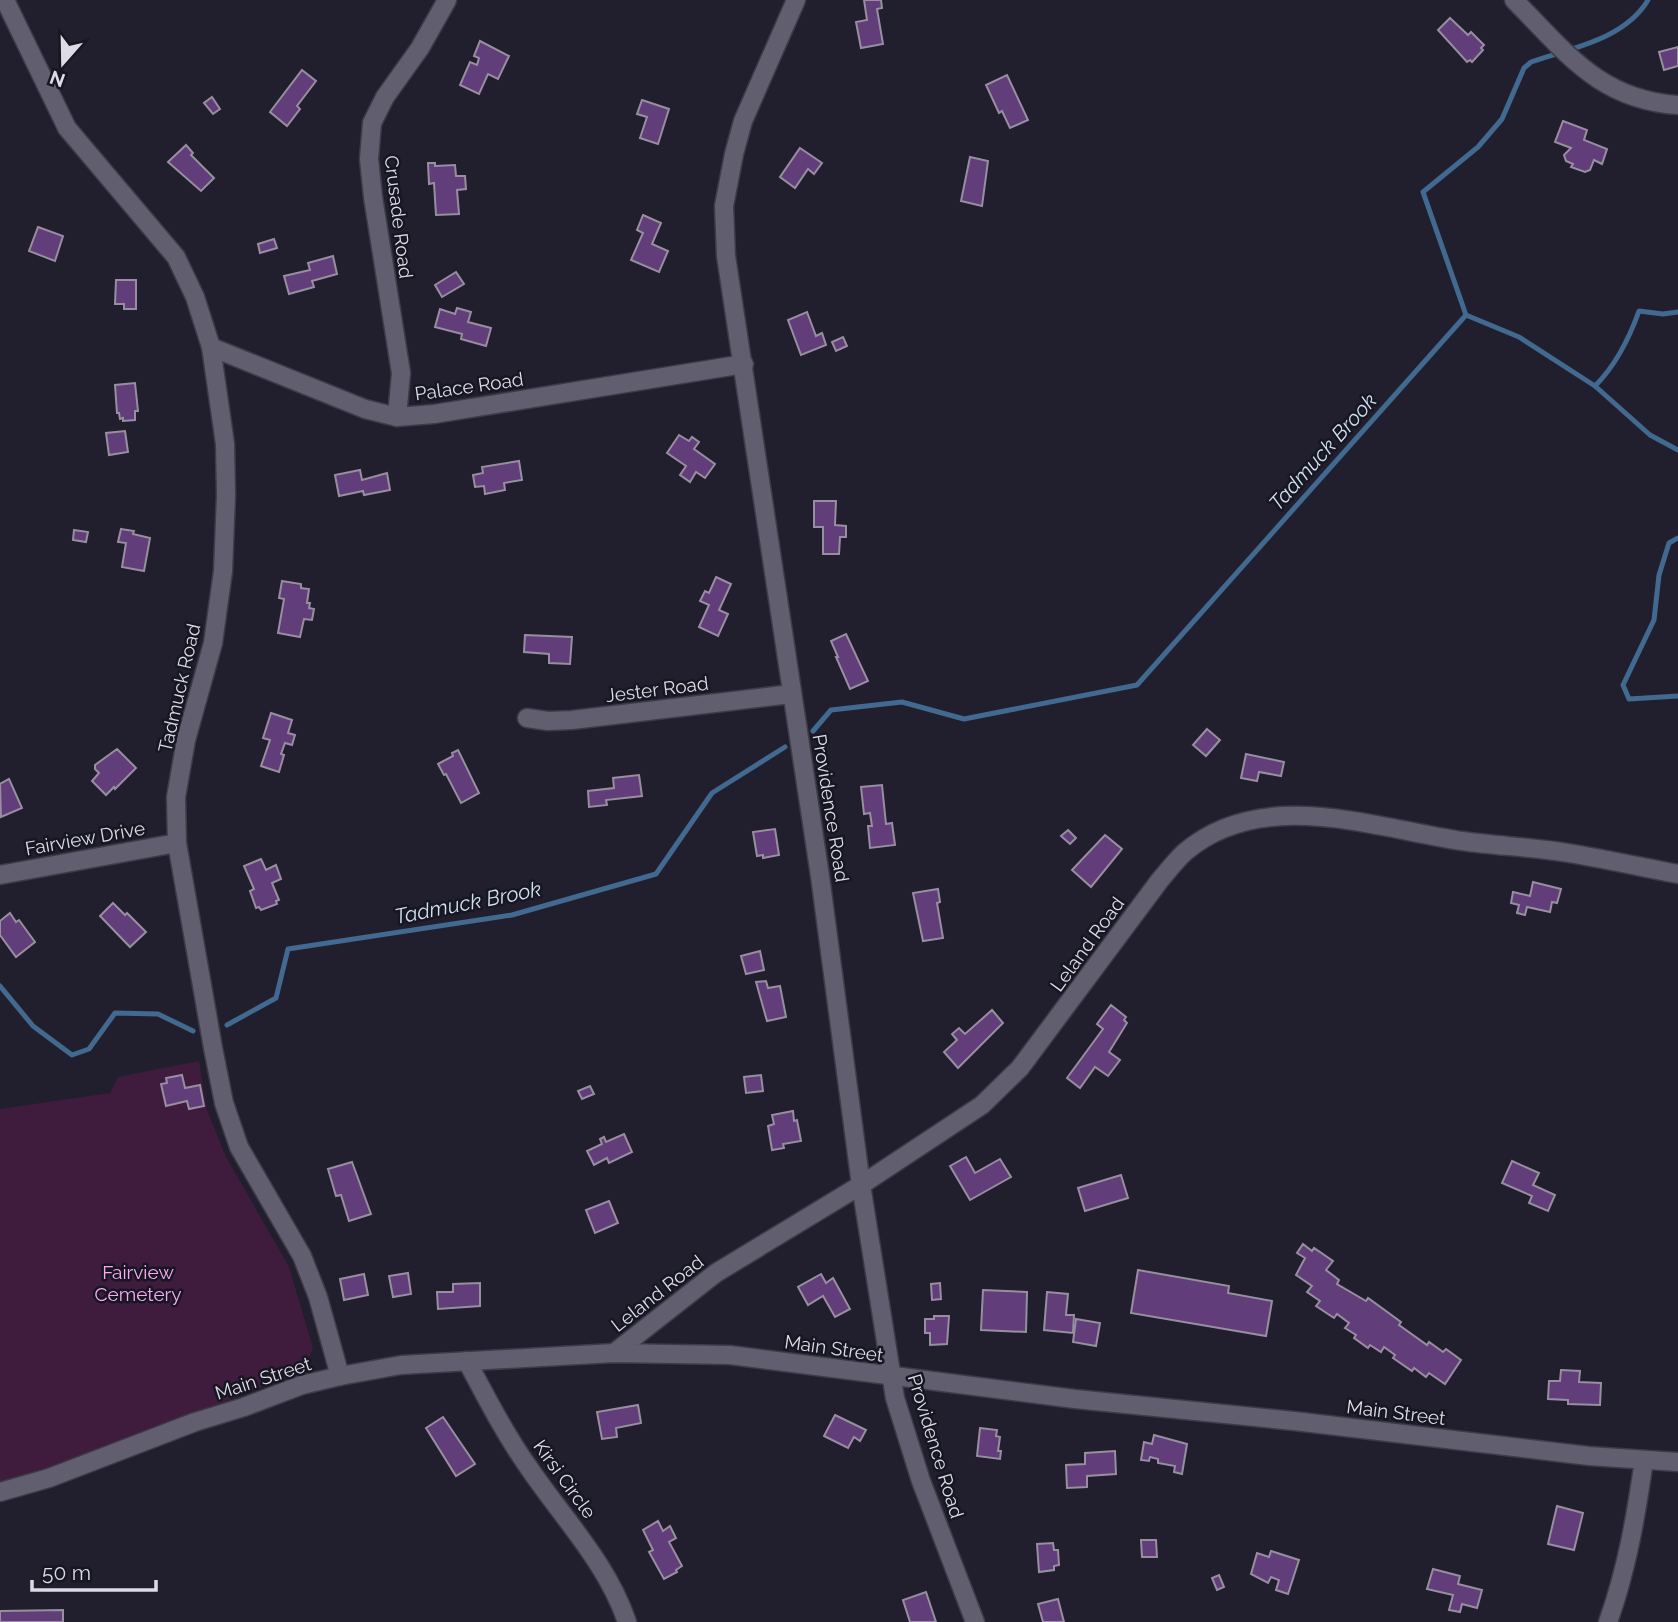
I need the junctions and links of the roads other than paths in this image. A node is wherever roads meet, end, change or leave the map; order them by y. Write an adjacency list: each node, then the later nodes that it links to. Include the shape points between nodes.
1 (5, 0): 6 (street, Tadmuck Road, via 67,128 176,257)
2 (447, 0): 8 (street, Crusade Road, via 372,123 373,197 401,373)
3 (796, 0): 7 (street, Providence Road, via 743,121 724,206 726,256)
4 (1514, 0): 5 (street, via 1592,76 1623,94 1652,104)
5 (1678, 106)
6 (211, 346): 8 (street, Palace Road, via 365,409); 11 (street, Tadmuck Road, via 225,444 223,571 213,643 186,740 176,797)
7 (744, 363): 8 (street, Palace Road); 9 (street, Providence Road)
8 (397, 417)
9 (791, 694): 10 (street, Jester Road, via 572,720); 14 (street, Providence Road)
10 (527, 718)
11 (177, 843): 13 (street, Fairview Drive); 17 (street, Tadmuck Road, via 224,1103 239,1147 302,1256)
12 (1678, 874): 14 (street, Leland Road, via 1322,816 1264,818 1237,825 1185,852 1020,1068 982,1105)
13 (0, 875)
14 (861, 1185): 15 (street, Leland Road, via 716,1273); 18 (street, Providence Road)
15 (614, 1353): 16 (street, Main Street); 18 (street, Main Street, via 730,1355)
16 (467, 1361): 17 (street, Main Street); 22 (street, Kirsi Circle, via 529,1469 579,1533)
17 (340, 1376): 21 (street, Main Street, via 302,1385)
18 (892, 1377): 19 (street, Main Street); 23 (street, Providence Road, via 921,1481)
19 (1644, 1460): 20 (street, Main Street); 24 (street, via 1632,1543)
20 (1678, 1462)
21 (0, 1492)
22 (627, 1622)
23 (975, 1622)
24 (1608, 1622)

